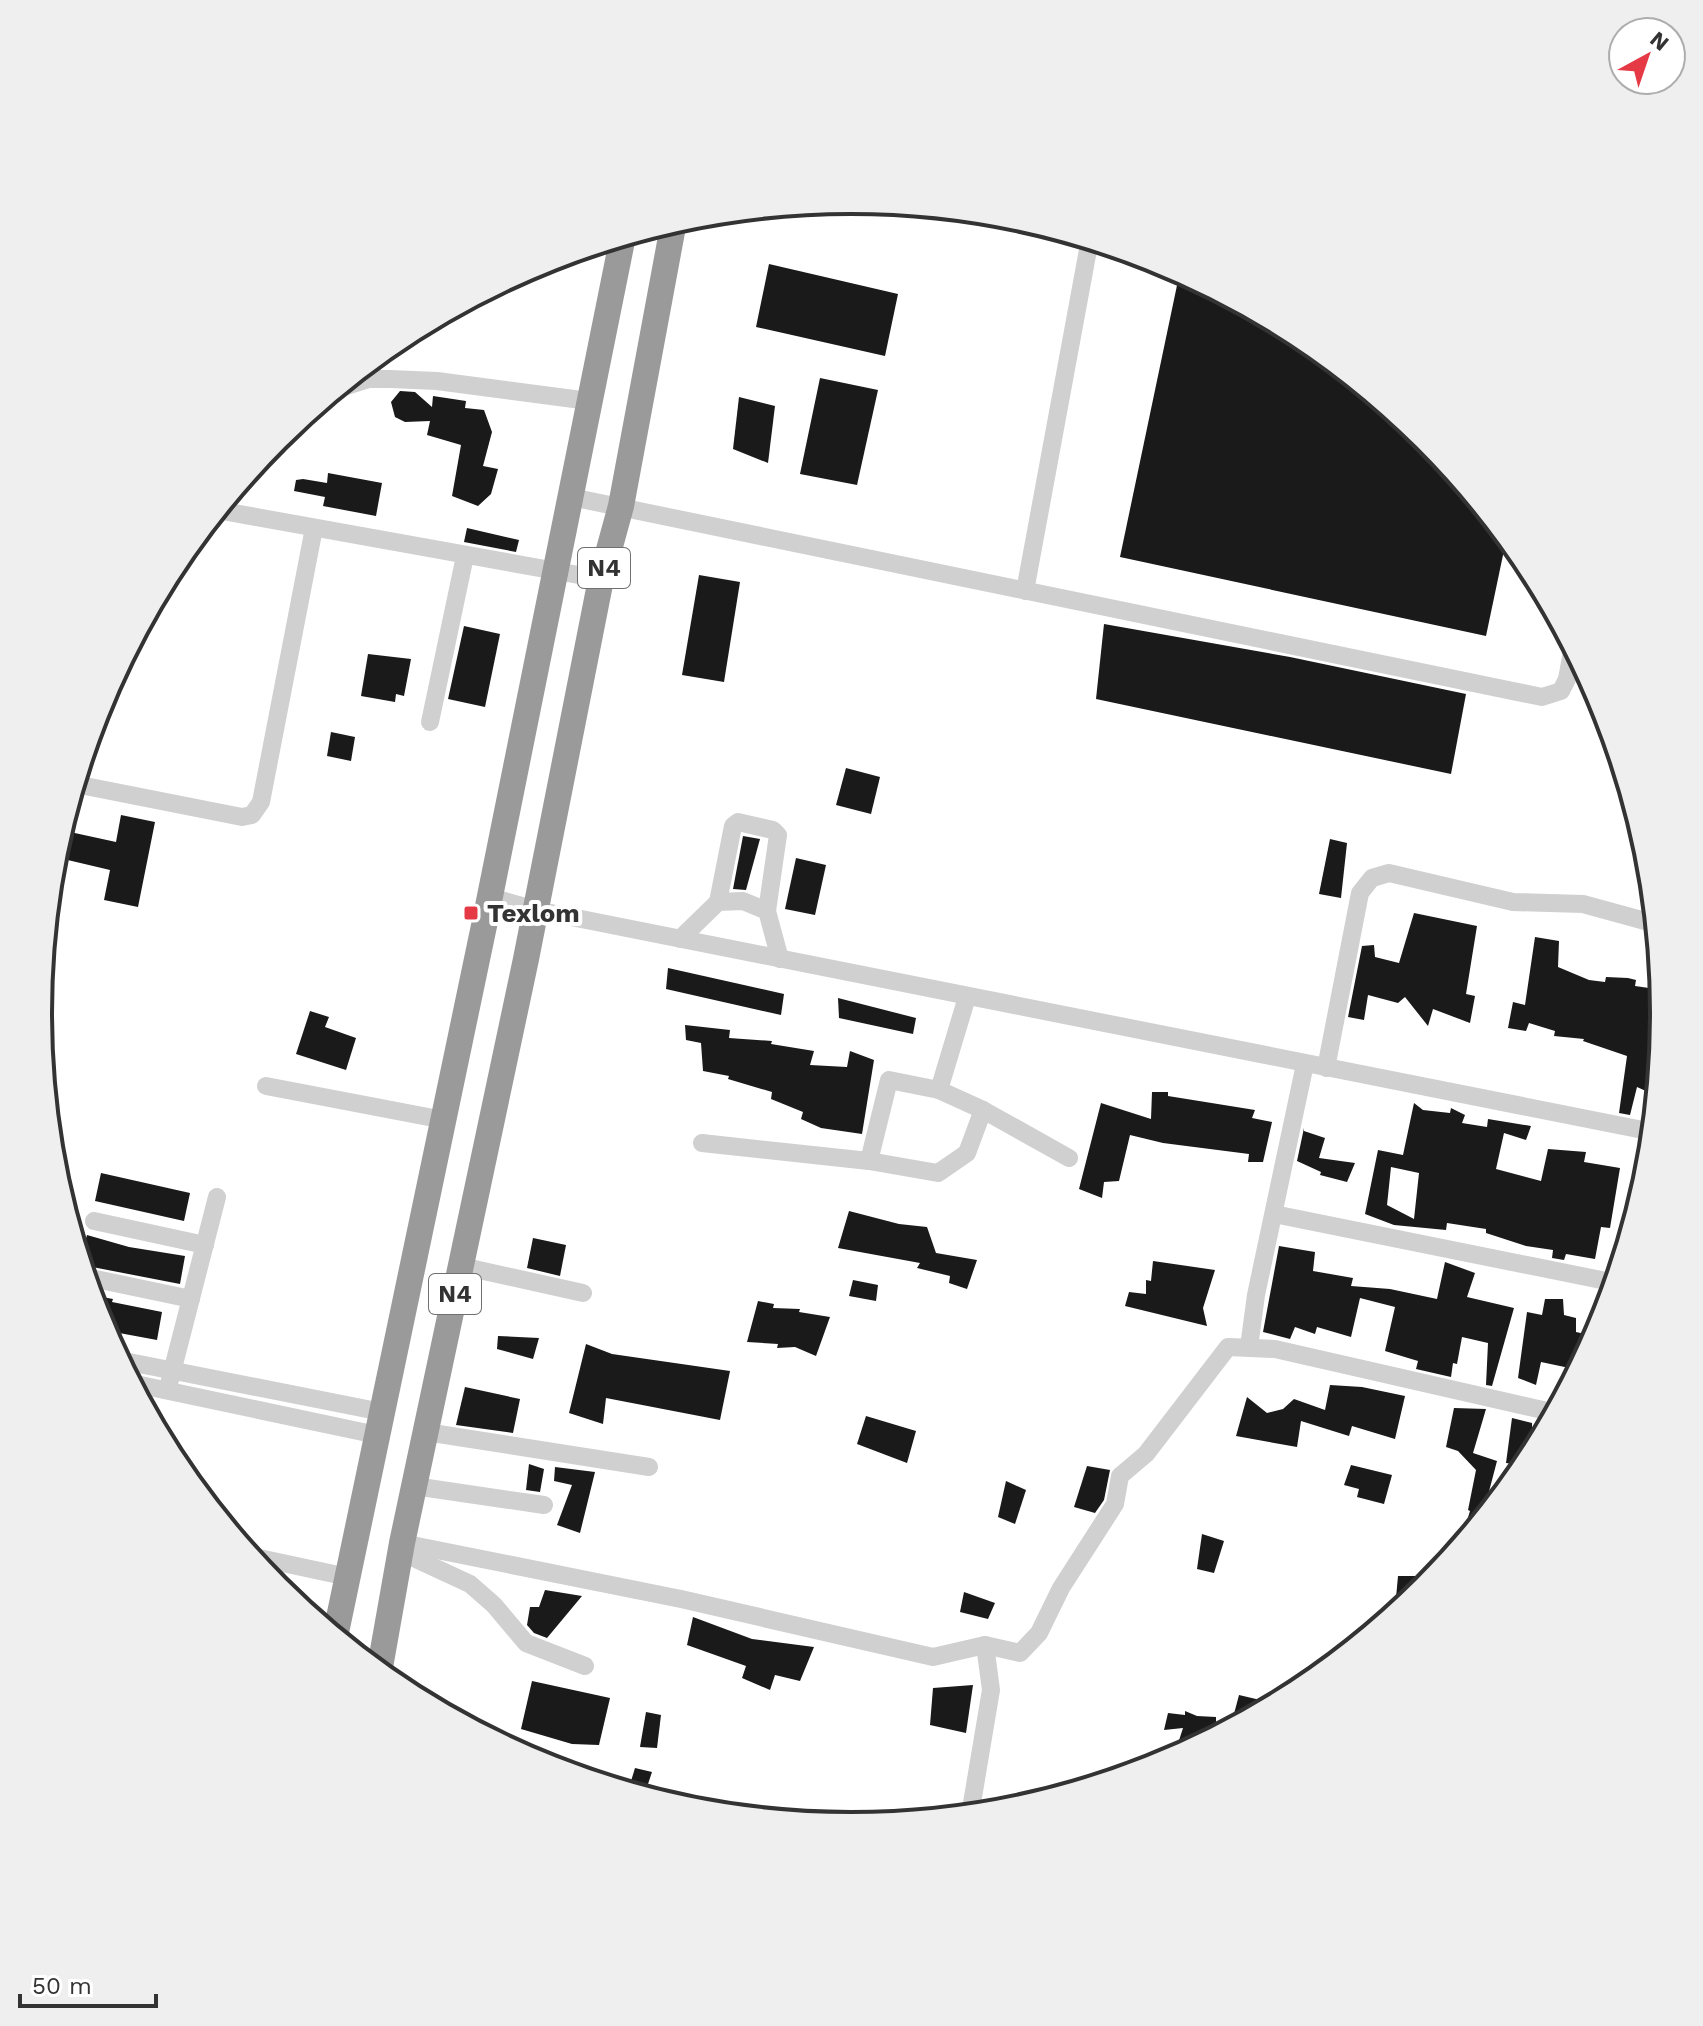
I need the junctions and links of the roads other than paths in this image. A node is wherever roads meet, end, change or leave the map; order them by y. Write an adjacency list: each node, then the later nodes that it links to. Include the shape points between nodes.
1 (671, 235): 7 (highway, N4)
2 (620, 248): 5 (highway, N4)
3 (1088, 250): 13 (street)
4 (362, 381): 5 (street, via 437,381)
5 (589, 401): 6 (highway, N4)
6 (571, 497): 7 (street); 11 (highway, N4)
7 (621, 506): 12 (highway, N4); 13 (street)
8 (228, 512): 9 (street)
9 (314, 528): 10 (street); 16 (street, via 261,802 252,815)
10 (465, 556): 11 (street); 15 (street)
11 (557, 573): 12 (street); 17 (highway, N4)
12 (601, 579): 19 (highway, N4)
13 (1025, 591): 14 (street, via 1542,697 1561,691)
14 (1570, 662)
15 (430, 722)
16 (85, 786)
17 (490, 897): 19 (street); 30 (highway, N4)
18 (718, 902): 20 (street, via 743,901); 20 (street, via 738,822 778,835); 22 (street)
19 (536, 910): 22 (street); 39 (highway, N4)
20 (767, 911): 23 (street)
21 (1645, 921): 26 (street, via 1583,904 1513,902 1389,873 1372,878 1360,893)
22 (680, 939): 23 (street)
23 (780, 959): 24 (street)
24 (967, 997): 25 (street); 28 (street)
25 (1305, 1064): 26 (street); 36 (street)
26 (1326, 1068): 31 (street)
27 (266, 1086): 30 (street)
28 (939, 1090): 29 (street); 34 (street, via 889,1080)
29 (983, 1110): 33 (street); 34 (street, via 967,1153 938,1173)
30 (444, 1120): 50 (highway, N4)
31 (1642, 1130)
32 (702, 1143): 34 (street)
33 (1069, 1158)
34 (869, 1161)
35 (217, 1197): 38 (street)
36 (1274, 1214): 41 (street); 44 (street)
37 (94, 1221): 38 (street)
38 (205, 1245): 43 (street)
39 (461, 1266): 42 (street); 51 (highway, N4)
40 (98, 1279): 43 (street)
41 (1605, 1281)
42 (583, 1293)
43 (191, 1299): 46 (street)
44 (1249, 1347): 49 (street); 59 (street, via 1228,1347 1146,1454 1120,1476 1115,1504 1039,1633 1020,1653)
45 (132, 1362): 46 (street)
46 (173, 1370): 48 (street); 50 (street)
47 (144, 1386): 48 (street)
48 (168, 1391): 50 (street)
49 (1545, 1411)
50 (380, 1423): 57 (highway, N4)
51 (426, 1432): 52 (street); 53 (highway, N4)
52 (649, 1467)
53 (414, 1486): 54 (street); 55 (highway, N4)
54 (544, 1505)
55 (402, 1548): 59 (street, via 681,1599 933,1657); 60 (highway, N4); 61 (street, via 470,1584 526,1643)
56 (269, 1560): 57 (street)
57 (348, 1577): 58 (highway, N4)
58 (338, 1625)
59 (985, 1645): 62 (street, via 991,1690)
60 (382, 1659)
61 (585, 1666)
62 (973, 1803)

